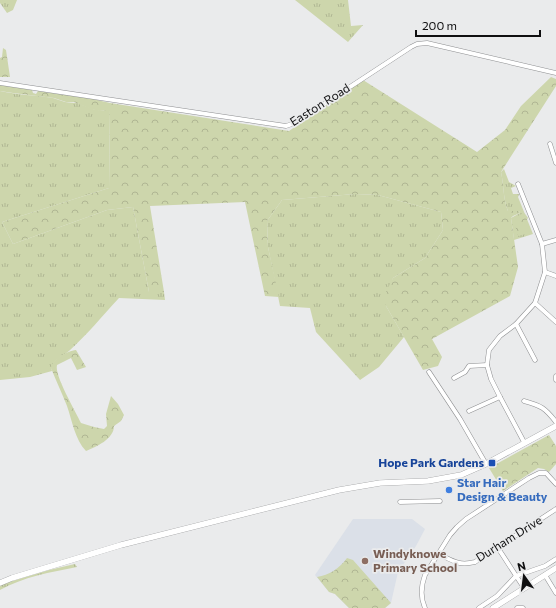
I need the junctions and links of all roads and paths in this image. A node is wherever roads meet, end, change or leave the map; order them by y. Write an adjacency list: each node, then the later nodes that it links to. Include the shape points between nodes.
1 (556, 73): 2 (street, Easton Road, via 445,47 417,44 295,123 286,126)
2 (0, 83)
3 (550, 144): 4 (street)
4 (556, 163)
5 (518, 184): 7 (street)
6 (556, 240): 7 (street)
7 (542, 244): 8 (street)
8 (545, 272): 9 (street); 10 (street)
9 (556, 276)
10 (535, 303): 11 (street); 12 (street)
11 (556, 322)
12 (516, 324): 13 (street); 14 (street, via 500,336 489,350)
13 (535, 360)
14 (487, 365): 17 (street, via 469,366 465,372); 19 (street)
15 (429, 372): 25 (street)
16 (556, 376): 18 (street)
17 (454, 378)
18 (556, 380)
19 (500, 397): 21 (street); 24 (street)
20 (524, 401): 22 (street, via 540,406)
21 (469, 411)
22 (556, 422)
23 (556, 426): 24 (main road)
24 (524, 442): 25 (main road)
25 (486, 464): 36 (main road, via 461,475 446,478 380,483 339,490 121,545)
26 (555, 482): 31 (street, via 546,473 529,478 462,523 450,535)
27 (440, 501): 28 (street)
28 (400, 502)
29 (556, 509): 30 (street, Durham Drive)
30 (498, 548): 31 (street, Durham Drive, via 475,562 465,564 456,563); 35 (street)
31 (439, 554): 39 (street, via 422,583)
32 (556, 559): 35 (street, via 545,566)
33 (556, 568): 34 (main road)
34 (545, 575): 37 (main road); 38 (street)
35 (516, 576): 37 (street); 40 (street, via 497,596)
36 (0, 583)
37 (524, 588): 41 (main road)
38 (556, 593)
39 (425, 608)
40 (479, 608)
41 (493, 608)

